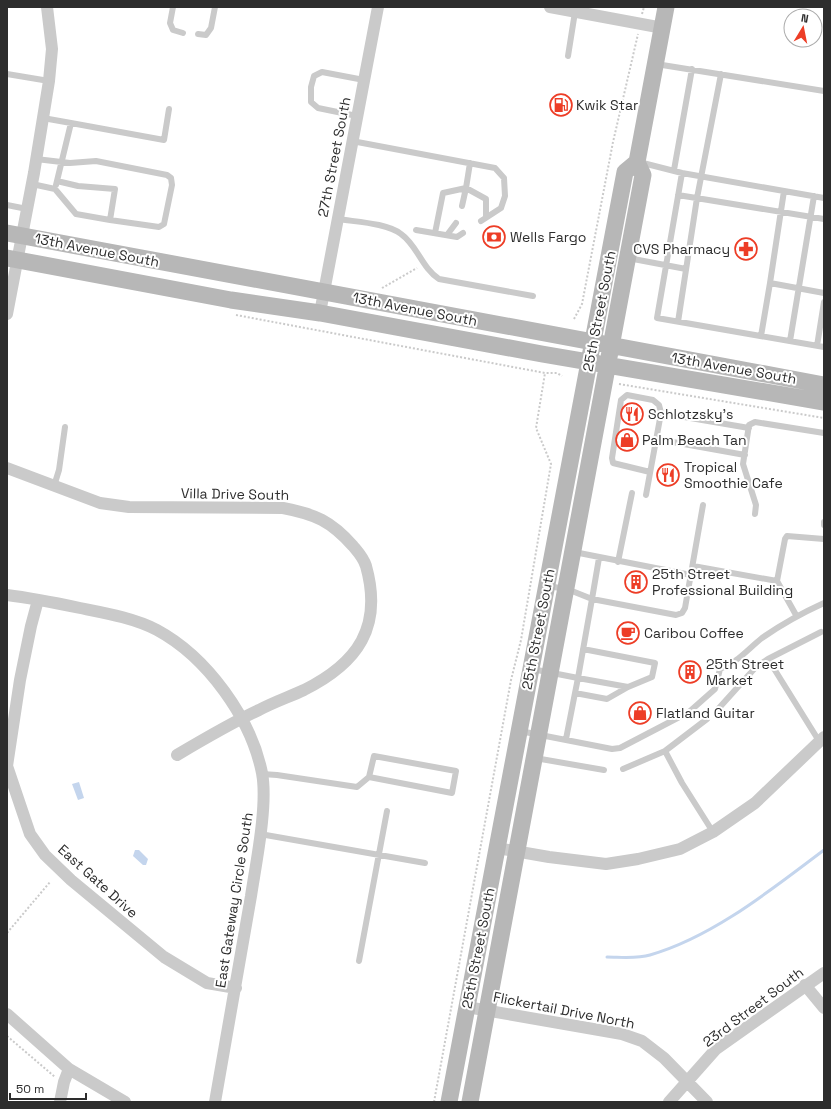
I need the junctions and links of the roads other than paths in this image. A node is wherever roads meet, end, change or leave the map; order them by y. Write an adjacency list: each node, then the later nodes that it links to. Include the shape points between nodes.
1 (47, 7): 17 (street, via 52,49)
2 (173, 7): 9 (lane, via 170,23 173,30)
3 (215, 7): 10 (lane, via 211,28 206,35)
4 (378, 7): 16 (street, 27th Street South)
5 (550, 7): 7 (street)
6 (666, 7): 8 (main road, 25th Street South)
7 (575, 12): 8 (street); 11 (lane)
8 (663, 28): 12 (main road, 25th Street South)
9 (183, 33)
10 (198, 34)
11 (568, 56)
12 (656, 64): 13 (lane); 25 (main road, 25th Street South)
13 (692, 69): 15 (lane); 28 (lane)
14 (7, 74): 17 (lane)
15 (721, 74): 18 (lane); 30 (lane)
16 (364, 80): 20 (street, 27th Street South); 20 (lane, via 322,72 314,76 310,87 311,102 318,108)
17 (48, 81): 21 (street)
18 (824, 91)
19 (169, 109): 22 (lane, via 164,140)
20 (357, 116): 23 (street, 27th Street South)
21 (43, 118): 22 (lane); 24 (street)
22 (71, 123): 26 (lane)
23 (352, 140): 27 (lane); 46 (street, 27th Street South)
24 (36, 159): 26 (lane); 32 (street)
25 (637, 162): 28 (lane); 54 (main road, 25th Street South, via 643,175); 69 (main road, 25th Street South, via 625,172)
26 (61, 163): 31 (lane); 47 (lane, via 96,161 167,175 171,178 172,185 164,224 159,227)
27 (470, 164): 33 (lane); 33 (lane, via 495,168 504,178 505,196 501,208 483,219 486,198)
28 (674, 170): 29 (lane)
29 (682, 173): 30 (lane); 36 (lane)
30 (702, 176): 35 (lane); 38 (lane)
31 (57, 181): 34 (lane); 47 (lane, via 78,186 115,189)
32 (32, 184): 34 (lane); 42 (street)
33 (466, 188): 41 (lane); 50 (lane, via 443,193)
34 (55, 189): 47 (lane, via 76,214)
35 (784, 190): 37 (lane); 43 (lane)
36 (678, 195): 38 (lane); 56 (lane)
37 (814, 196): 39 (lane); 44 (lane)
38 (697, 198): 43 (lane); 57 (lane)
39 (824, 198)
40 (7, 205): 42 (lane)
41 (462, 206)
42 (27, 209): 52 (street)
43 (780, 212): 44 (lane); 58 (lane)
44 (811, 216): 45 (lane); 59 (lane)
45 (824, 218)
46 (338, 219): 60 (street, 27th Street South); 62 (lane, via 389,228 402,234 431,274 439,279)
47 (110, 220)
48 (456, 224): 53 (lane)
49 (416, 230): 50 (lane)
50 (435, 233): 53 (lane)
51 (463, 233): 53 (lane, via 457,237)
52 (14, 235): 55 (street); 60 (main road, 13th Avenue South)
53 (447, 235)
54 (628, 258): 56 (lane); 70 (main road, 25th Street South)
55 (12, 259): 64 (main road, 13th Avenue South, via 231,300); 65 (street)
56 (666, 265): 57 (lane); 66 (lane, via 657,318)
57 (686, 269): 66 (lane)
58 (770, 283): 59 (lane); 67 (lane)
59 (799, 288): 61 (lane); 68 (lane)
60 (324, 292): 64 (street, 27th Street South); 69 (main road, 13th Avenue South)
61 (824, 293)
62 (532, 296)
63 (824, 302): 71 (lane)
64 (320, 313): 73 (main road, 13th Avenue South)
65 (7, 314)
66 (678, 322): 67 (lane)
67 (761, 336): 68 (lane)
68 (790, 341): 71 (lane)
69 (593, 342): 70 (main road, 13th Avenue South); 73 (main road, 25th Street South)
70 (612, 346): 74 (main road, 25th Street South); 75 (main road, 13th Avenue South)
71 (817, 346): 72 (lane)
72 (824, 347)
73 (589, 362): 74 (main road, 13th Avenue South); 97 (main road, 25th Street South)
74 (608, 365): 76 (main road, 13th Avenue South); 91 (main road, 25th Street South)
75 (824, 385)
76 (824, 402)
77 (661, 413): 79 (lane); 81 (lane); 84 (lane, via 659,405 653,400 623,397 613,463)
78 (65, 426): 85 (lane, via 59,470)
79 (749, 428): 80 (lane, via 752,422 755,422); 82 (lane)
80 (824, 433)
81 (656, 439): 82 (lane); 84 (lane)
82 (745, 455): 89 (lane, via 744,469 756,505)
83 (7, 468): 85 (street, Villa Drive South)
84 (650, 472): 87 (lane)
85 (54, 486): 113 (street, Villa Drive South, via 100,503 129,507 283,508 303,511 328,522 345,536 364,559 372,598 370,620 362,641 351,657 304,690)
86 (632, 493): 93 (lane)
87 (646, 495)
88 (703, 505): 94 (lane)
89 (755, 514)
90 (824, 539): 96 (lane, via 787,536)
91 (574, 552): 92 (lane); 98 (main road, 25th Street South)
92 (599, 558): 93 (lane); 100 (lane)
93 (618, 562): 95 (lane)
94 (693, 566): 95 (lane); 96 (lane)
95 (691, 575): 100 (lane, via 685,608 682,613 676,615)
96 (777, 581): 103 (lane)
97 (547, 586): 98 (lane); 107 (main road, 25th Street South)
98 (567, 589): 100 (lane); 108 (main road, 25th Street South)
99 (7, 595): 101 (street, East Gateway Circle South)
100 (592, 599): 105 (lane)
101 (38, 600): 113 (street, East Gateway Circle South, via 106,614 157,630 179,644 207,668); 136 (street, East Gate Drive, via 30,626 7,766 30,834 45,855 71,880 164,957 207,984)
102 (824, 603): 103 (lane)
103 (796, 615): 117 (lane, via 760,639 730,665 720,669 715,689 689,712 620,748)
104 (821, 632): 106 (lane)
105 (583, 649): 109 (lane); 110 (lane, via 655,663 652,677)
106 (768, 659): 112 (lane, via 755,668); 118 (lane)
107 (531, 669): 108 (lane); 115 (main road, 25th Street South)
108 (551, 672): 109 (lane); 116 (main road, 25th Street South)
109 (578, 678): 110 (lane); 111 (lane)
110 (628, 687): 111 (lane, via 607,699)
111 (575, 693): 117 (lane)
112 (719, 708)
113 (241, 718): 120 (street, Villa Drive South); 124 (street, East Gateway Circle South, via 255,746)
114 (707, 719): 119 (lane)
115 (519, 731): 116 (lane); 129 (main road, 25th Street South)
116 (539, 735): 117 (lane); 121 (main road, 25th Street South)
117 (566, 739)
118 (822, 739): 127 (street, via 756,803)
119 (665, 750): 123 (lane); 127 (lane)
120 (177, 755)
121 (535, 758): 122 (lane); 130 (main road, 25th Street South)
122 (604, 770)
123 (623, 770)
124 (262, 774): 125 (lane, via 357,787); 128 (street, East Gateway Circle South, via 263,806)
125 (369, 777): 125 (lane, via 452,793 456,771 374,756)
126 (387, 811): 131 (lane)
127 (713, 832): 130 (street, via 680,849 606,864)
128 (260, 834): 131 (lane); 136 (street, East Gateway Circle South)
129 (497, 848): 130 (street); 137 (main road, 25th Street South)
130 (517, 851): 139 (main road, 25th Street South)
131 (379, 854): 132 (lane); 133 (lane)
132 (425, 863)
133 (359, 961)
134 (824, 973): 135 (street, 23rd Street South)
135 (805, 985): 138 (street); 142 (street, 23rd Street South, via 716,1050)
136 (236, 988): 145 (street, East Gateway Circle South)
137 (467, 1007): 139 (street, Flickertail Drive North); 146 (main road, 25th Street South)
138 (824, 1008)
139 (487, 1010): 142 (street, Flickertail Drive North, via 622,1034 642,1041); 147 (main road, 25th Street South)
140 (7, 1014): 141 (street)
141 (70, 1069): 143 (street); 144 (street)
142 (687, 1081): 148 (street, 23rd Street South); 149 (street, Flickertail Drive North)
143 (60, 1102)
144 (125, 1102)
145 (215, 1102)
146 (449, 1102)
147 (470, 1102)
148 (669, 1102)
149 (707, 1102)

